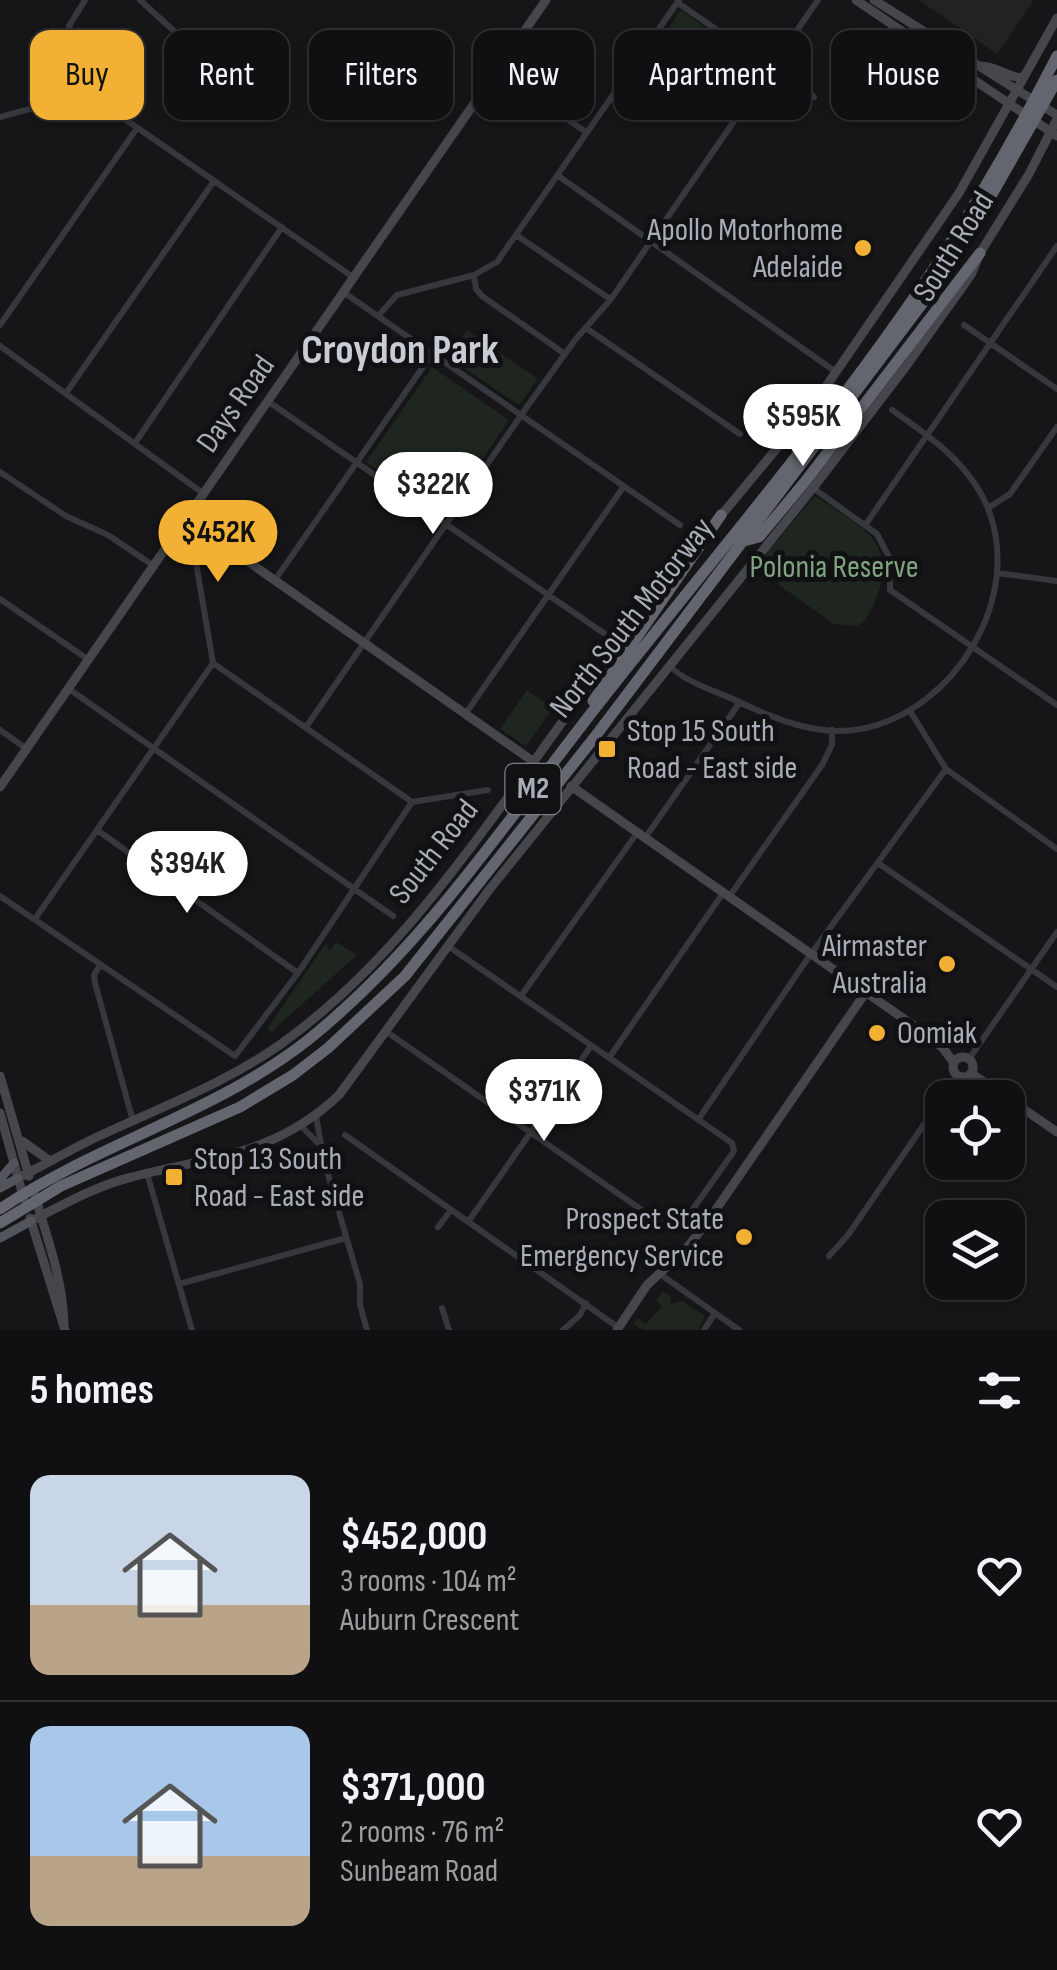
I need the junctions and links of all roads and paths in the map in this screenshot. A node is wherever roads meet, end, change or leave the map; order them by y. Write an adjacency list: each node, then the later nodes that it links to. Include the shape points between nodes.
1 (85, 0): 9 (street)
2 (140, 0): 10 (street)
3 (546, 0): 11 (main road, Days Road)
4 (818, 0): 13 (street)
5 (856, 0): 20 (main road)
6 (874, 0): 15 (main road)
7 (678, 1): 12 (street); 32 (street)
8 (1057, 18): 16 (main road, South Road)
9 (70, 30)
10 (174, 30)
11 (525, 30)
12 (719, 30)
13 (797, 30)
14 (1057, 56): 41 (highway, North South Motorway / M2)
15 (978, 66): 16 (main road, via 1023,78); 18 (main road)
16 (1032, 66): 18 (main road, South Road)
17 (1057, 80): 41 (highway, North South Motorway / M2)
18 (1018, 89): 23 (main road, South Road); 26 (main road)
19 (811, 95): 21 (street)
20 (995, 96): 23 (main road); 30 (main road)
21 (814, 97)
22 (473, 104): 45 (main road, Days Road)
23 (1008, 104): 30 (main road, South Road); 33 (main road)
24 (30, 107): 25 (street)
25 (1, 114)
26 (1057, 117): 33 (main road, South Road)
27 (126, 120): 31 (street)
28 (569, 120): 32 (street)
29 (734, 120): 40 (street)
30 (998, 123): 56 (main road, South Road, via 959,193)
31 (137, 128): 37 (street); 49 (street)
32 (586, 132): 36 (street)
33 (1054, 134): 35 (main road, South Road)
34 (1054, 148): 35 (main road)
35 (1040, 154): 43 (main road, South Road)
36 (557, 175): 39 (street); 40 (street)
37 (214, 181): 38 (street); 58 (street)
38 (282, 228): 45 (street); 65 (street)
39 (516, 236): 44 (street, via 497,262); 47 (street)
40 (650, 241): 47 (street); 56 (street)
41 (957, 244): 78 (highway, North South Motorway / M2); 96 (highway, North South Motorway / M2)
42 (1057, 246): 52 (street)
43 (980, 253): 69 (main road, South Road, via 907,366); 78 (highway, via 759,538)
44 (474, 275): 48 (street, via 396,295); 55 (street, via 482,296)
45 (354, 278): 46 (main road, Days Road)
46 (343, 292): 48 (street); 59 (main road, Days Road)
47 (610, 299): 51 (street)
48 (378, 316): 54 (street)
49 (1, 320)
50 (964, 325): 52 (street)
51 (586, 328): 55 (street); 63 (street)
52 (990, 342): 57 (street); 64 (street)
53 (0, 346): 58 (street)
54 (432, 354): 61 (street); 66 (street)
55 (565, 354): 61 (street)
56 (836, 372): 72 (main road, South Road)
57 (1057, 389)
58 (66, 393): 65 (street)
59 (269, 402): 66 (street); 70 (main road, Days Road)
60 (892, 410): 64 (street)
61 (522, 415): 68 (street); 74 (street)
62 (1057, 427): 71 (street, via 1010,494)
63 (740, 434)
64 (927, 434): 71 (street, via 967,472); 75 (street)
65 (135, 443): 70 (street)
66 (357, 462): 74 (street); 81 (street)
67 (0, 472): 79 (street)
68 (624, 486): 76 (street); 83 (street)
69 (813, 488): 75 (street); 90 (main road, South Road)
70 (204, 494): 73 (main road, Days Road)
71 (988, 508): 80 (street)
72 (721, 515): 86 (main road, South Road); 96 (highway, via 596,695)
73 (186, 518): 77 (main road, Days Road); 81 (main road)
74 (446, 524): 83 (street); 85 (street)
75 (866, 524): 87 (street, via 887,548 890,590)
76 (680, 525)
77 (172, 539): 79 (main road, Days Road); 89 (street, via 195,557)
78 (743, 541): 155 (highway, North South Motorway / M2, via 442,930 366,1014 293,1075 240,1107 61,1186)
79 (154, 566): 88 (main road, Days Road)
80 (997, 573): 82 (street); 87 (street, via 989,612)
81 (276, 580): 85 (main road)
82 (1057, 581)
83 (548, 595): 86 (street); 95 (street)
84 (0, 599): 88 (street)
85 (363, 642): 95 (main road); 97 (street)
86 (618, 643): 102 (main road, South Road)
87 (972, 646): 93 (street); 94 (street, via 952,676)
88 (88, 660): 91 (main road, Days Road)
89 (212, 663): 97 (street); 101 (street)
90 (669, 665): 92 (street); 104 (main road, South Road)
91 (68, 689): 100 (main road, Days Road); 101 (street)
92 (740, 702): 99 (street, via 785,723); 109 (street)
93 (1057, 705)
94 (910, 711): 99 (street, via 859,729); 103 (street)
95 (466, 713): 102 (main road)
96 (584, 723): 151 (highway, North South Motorway / M2, via 428,924 322,1028 221,1097 77,1163)
97 (306, 727): 107 (street)
98 (0, 730): 100 (street)
99 (832, 730): 113 (street, via 822,765)
100 (27, 748): 105 (main road, Days Road)
101 (154, 748): 108 (street); 112 (street)
102 (534, 762): 137 (main road, South Road, via 430,900 336,1001 236,1072)
103 (946, 768): 110 (street); 111 (street)
104 (572, 786): 109 (main road); 118 (main road, South Road)
105 (0, 787)
106 (488, 790): 107 (street)
107 (412, 802): 112 (street)
108 (97, 830): 116 (street); 122 (street)
109 (641, 835): 113 (main road); 125 (street)
110 (1057, 849)
111 (878, 863): 119 (street); 121 (street)
112 (355, 889): 115 (street); 122 (street)
113 (726, 895): 119 (main road); 128 (street)
114 (0, 896): 116 (street)
115 (393, 916)
116 (35, 919): 120 (street)
117 (1057, 932): 121 (street)
118 (448, 946): 125 (street); 126 (main road, South Road)
119 (812, 954): 124 (main road); 136 (street)
120 (100, 965): 122 (street, via 236,1056); 137 (street, via 95,983)
121 (1032, 970): 123 (street); 129 (street)
122 (298, 973)
123 (1057, 987)
124 (866, 992): 130 (main road); 162 (main road, via 708,1221)
125 (522, 996): 127 (street)
126 (387, 1032): 135 (main road, South Road); 140 (street)
127 (591, 1046): 128 (street); 140 (street)
128 (609, 1058): 136 (street)
129 (969, 1060): 130 (main road); 131 (main road)
130 (954, 1063): 132 (main road)
131 (971, 1073): 132 (main road); 139 (main road)
132 (958, 1075): 161 (street)
133 (0, 1076): 134 (main road)
134 (3, 1113): 141 (main road); 145 (main road)
135 (316, 1116): 138 (main road, South Road); 143 (street)
136 (698, 1120): 140 (street, via 735,1147 674,1229)
137 (133, 1121): 144 (main road, South Road)
138 (301, 1126): 143 (street); 146 (main road, South Road, via 271,1143)
139 (1056, 1129)
140 (530, 1132): 154 (street)
141 (17, 1135): 144 (main road); 147 (main road)
142 (345, 1135): 152 (street)
143 (321, 1148): 159 (street)
144 (50, 1162): 147 (main road, South Road)
145 (14, 1164): 147 (main road); 148 (main road)
146 (148, 1174): 150 (main road, South Road); 163 (street)
147 (23, 1176): 149 (main road, South Road); 153 (main road)
148 (0, 1179)
149 (0, 1188)
150 (67, 1204): 153 (main road, South Road); 160 (main road, via 50,1224)
151 (0, 1209)
152 (451, 1210): 154 (street); 156 (street)
153 (36, 1219): 157 (main road, South Road); 160 (main road)
154 (468, 1222): 164 (street)
155 (0, 1223)
156 (438, 1227)
157 (12, 1232): 158 (main road, South Road); 160 (main road)
158 (0, 1238)
159 (346, 1238): 163 (street); 170 (street)
160 (44, 1246): 167 (main road)
161 (829, 1256)
162 (659, 1273): 166 (street); 168 (main road)
163 (180, 1284): 169 (street)
164 (586, 1304): 168 (street); 172 (street)
165 (442, 1308): 171 (street)
166 (716, 1314): 173 (street); 174 (street)
167 (65, 1327)
168 (618, 1329)
169 (192, 1330)
170 (367, 1330)
171 (449, 1330)
172 (564, 1330)
173 (704, 1330)
174 (739, 1330)

